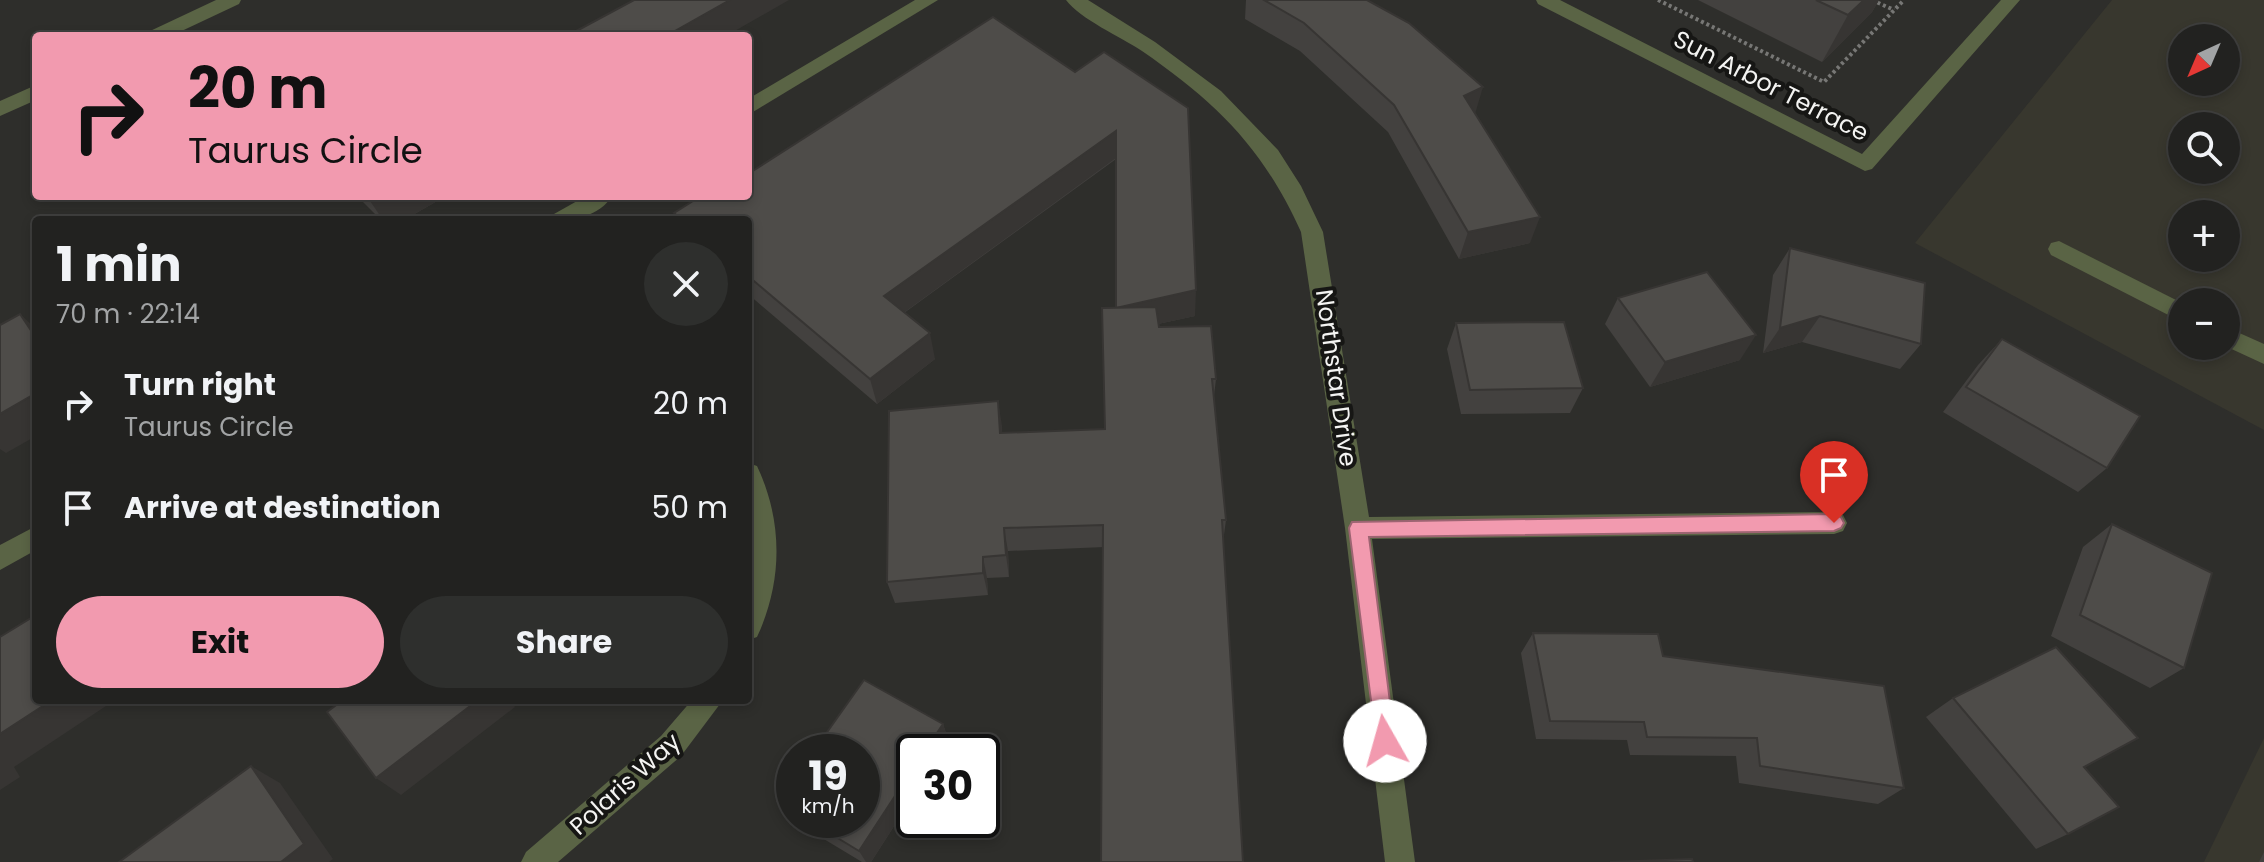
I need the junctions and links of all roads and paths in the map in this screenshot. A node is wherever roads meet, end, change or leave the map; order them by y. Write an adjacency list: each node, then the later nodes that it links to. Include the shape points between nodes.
1 (232, 0): 10 (street)
2 (929, 0): 12 (street)
3 (1075, 0): 22 (street, Northstar Drive, via 1227,104 1255,133 1299,197 1320,269)
4 (1545, 0): 8 (street, Sun Arbor Terrace, via 1865,164)
5 (1658, 0): 9 (path, via 1824,82)
6 (1872, 0): 9 (path)
7 (1904, 0): 9 (path)
8 (2011, 0)
9 (1894, 10)
10 (164, 32)
11 (32, 94): 13 (street)
12 (752, 106)
13 (0, 109)
14 (595, 200): 15 (street)
15 (569, 216)
16 (2059, 249): 17 (street)
17 (2168, 306)
18 (2240, 343): 19 (street)
19 (2264, 355)
20 (752, 486): 25 (street, via 764,525 764,568)
21 (1834, 523): 22 (street)
22 (1358, 528): 28 (street, Northstar Drive)
23 (32, 539): 24 (street)
24 (0, 559)
25 (752, 613)
26 (706, 704): 27 (street, Polaris Way, via 671,746)
27 (536, 862)
28 (1400, 862)

